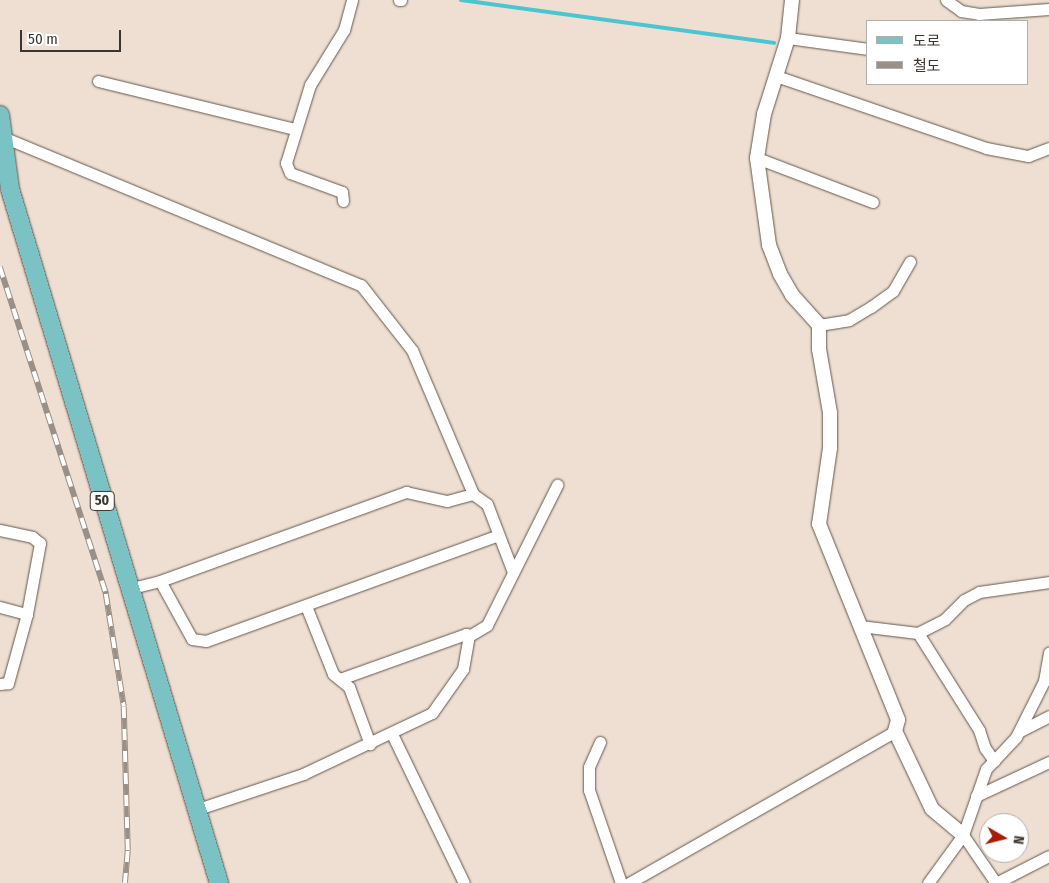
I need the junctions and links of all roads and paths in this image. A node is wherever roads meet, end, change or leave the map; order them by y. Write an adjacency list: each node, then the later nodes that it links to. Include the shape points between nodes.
1 (352, 0): 10 (street, via 344,30 310,85)
2 (792, 0): 5 (street)
3 (946, 0): 4 (street, via 961,11 979,14)
4 (1049, 9)
5 (788, 38): 6 (street); 7 (street)
6 (866, 49)
7 (776, 76): 12 (street, via 986,148 1028,156); 13 (street, via 764,114)
8 (98, 81): 10 (street)
9 (0, 115): 11 (main road, 50)
10 (295, 129): 14 (street, via 286,163 290,173 342,192)
11 (3, 137): 19 (street, via 361,285 412,350); 25 (main road, 50, via 10,188)
12 (1049, 148)
13 (757, 158): 15 (street); 17 (street, via 770,245 780,274 792,295)
14 (343, 201)
15 (873, 202)
16 (910, 262): 17 (street, via 893,290 871,307 849,320)
17 (819, 325): 29 (street, via 819,349 830,413 830,448 819,524)
18 (557, 486): 22 (street)
19 (474, 494): 21 (street, via 487,504); 23 (street, via 448,501 406,492)
20 (0, 530): 28 (street, via 32,537 40,543)
21 (496, 536): 22 (street); 26 (street)
22 (513, 572): 31 (street, via 487,625)
23 (160, 581): 25 (street); 26 (street, via 192,639 206,641)
24 (1049, 582): 30 (street, via 979,592 964,600 945,619)
25 (128, 589): 44 (main road, 50)
26 (306, 606): 33 (street, via 332,674)
27 (0, 607): 28 (street)
28 (27, 614): 34 (street, via 8,683)
29 (860, 626): 30 (street); 36 (street, via 898,720)
30 (918, 633): 41 (street, via 979,730 984,748)
31 (469, 636): 33 (street, via 466,634); 38 (street, via 463,669 432,714)
32 (1049, 652): 37 (street, via 1044,681)
33 (340, 679): 40 (street, via 349,687)
34 (0, 684)
35 (1049, 716): 37 (street)
36 (895, 731): 45 (street, via 932,809); 50 (street)
37 (1020, 731): 41 (street)
38 (392, 734): 40 (street); 48 (street)
39 (600, 742): 49 (street, via 589,767 589,790)
40 (370, 744): 44 (street, via 303,774)
41 (994, 761): 43 (street, via 986,769)
42 (1049, 762): 43 (street)
43 (976, 796): 45 (street)
44 (198, 809): 47 (main road, 50)
45 (963, 835): 51 (street); 52 (street)
46 (1049, 856): 52 (street)
47 (219, 883)
48 (464, 883)
49 (621, 883)
50 (629, 883)
51 (928, 883)
52 (996, 883)

